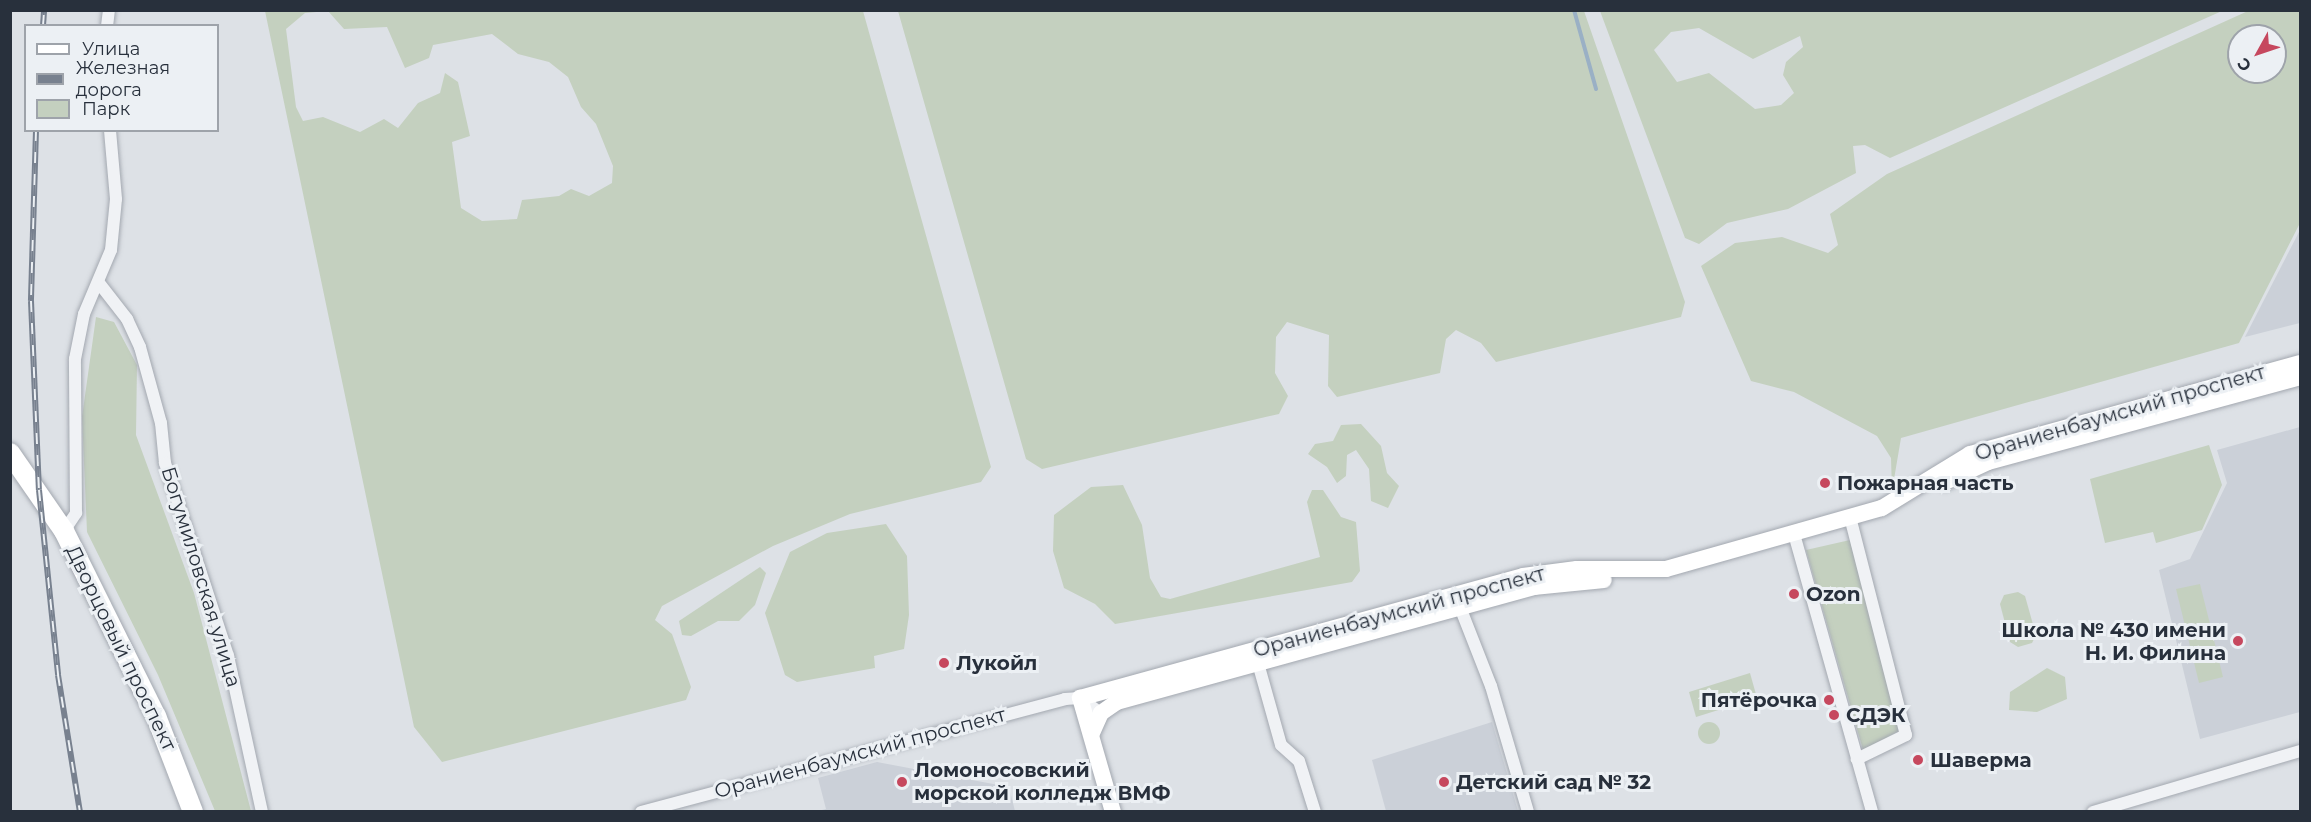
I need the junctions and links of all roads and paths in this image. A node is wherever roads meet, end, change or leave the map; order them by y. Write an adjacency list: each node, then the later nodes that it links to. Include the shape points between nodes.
1 (110, 132): 2 (street, via 116,199 111,250)
2 (99, 284): 7 (street, via 84,315 75,359 76,513); 17 (street, Богумиловская улица, via 127,319 140,347 173,492 228,656)
3 (2301, 363): 6 (main road, Ораниенбаумский проспект, via 1970,454 1899,500)
4 (2301, 377): 6 (main road, Ораниенбаумский проспект, via 1988,462 1901,510)
5 (10, 453): 7 (main road, Дворцовый проспект)
6 (1851, 522): 8 (main road, Ораниенбаумский проспект); 9 (main road, Ораниенбаумский проспект, via 1666,569 1559,570); 15 (street, via 1906,735)
7 (64, 531): 16 (main road, Дворцовый проспект, via 156,716)
8 (1796, 541): 9 (main road, Ораниенбаумский проспект, via 1653,579 1568,582); 15 (street)
9 (1458, 602): 10 (main road, Ораниенбаумский проспект); 21 (street, via 1491,686)
10 (1256, 656): 11 (main road, Ораниенбаумский проспект); 12 (main road, Ораниенбаумский проспект, via 1117,702); 20 (street, via 1281,745 1299,761)
11 (1080, 698): 12 (street); 13 (main road); 18 (street, Ораниенбаумский проспект, via 904,738)
12 (1101, 713): 13 (main road)
13 (1092, 733): 19 (main road)
14 (2301, 751): 23 (street)
15 (1857, 759): 22 (street)
16 (193, 812)
17 (262, 812)
18 (641, 812)
19 (1113, 812)
20 (1315, 812)
21 (1527, 812)
22 (1872, 812)
23 (2093, 812)

